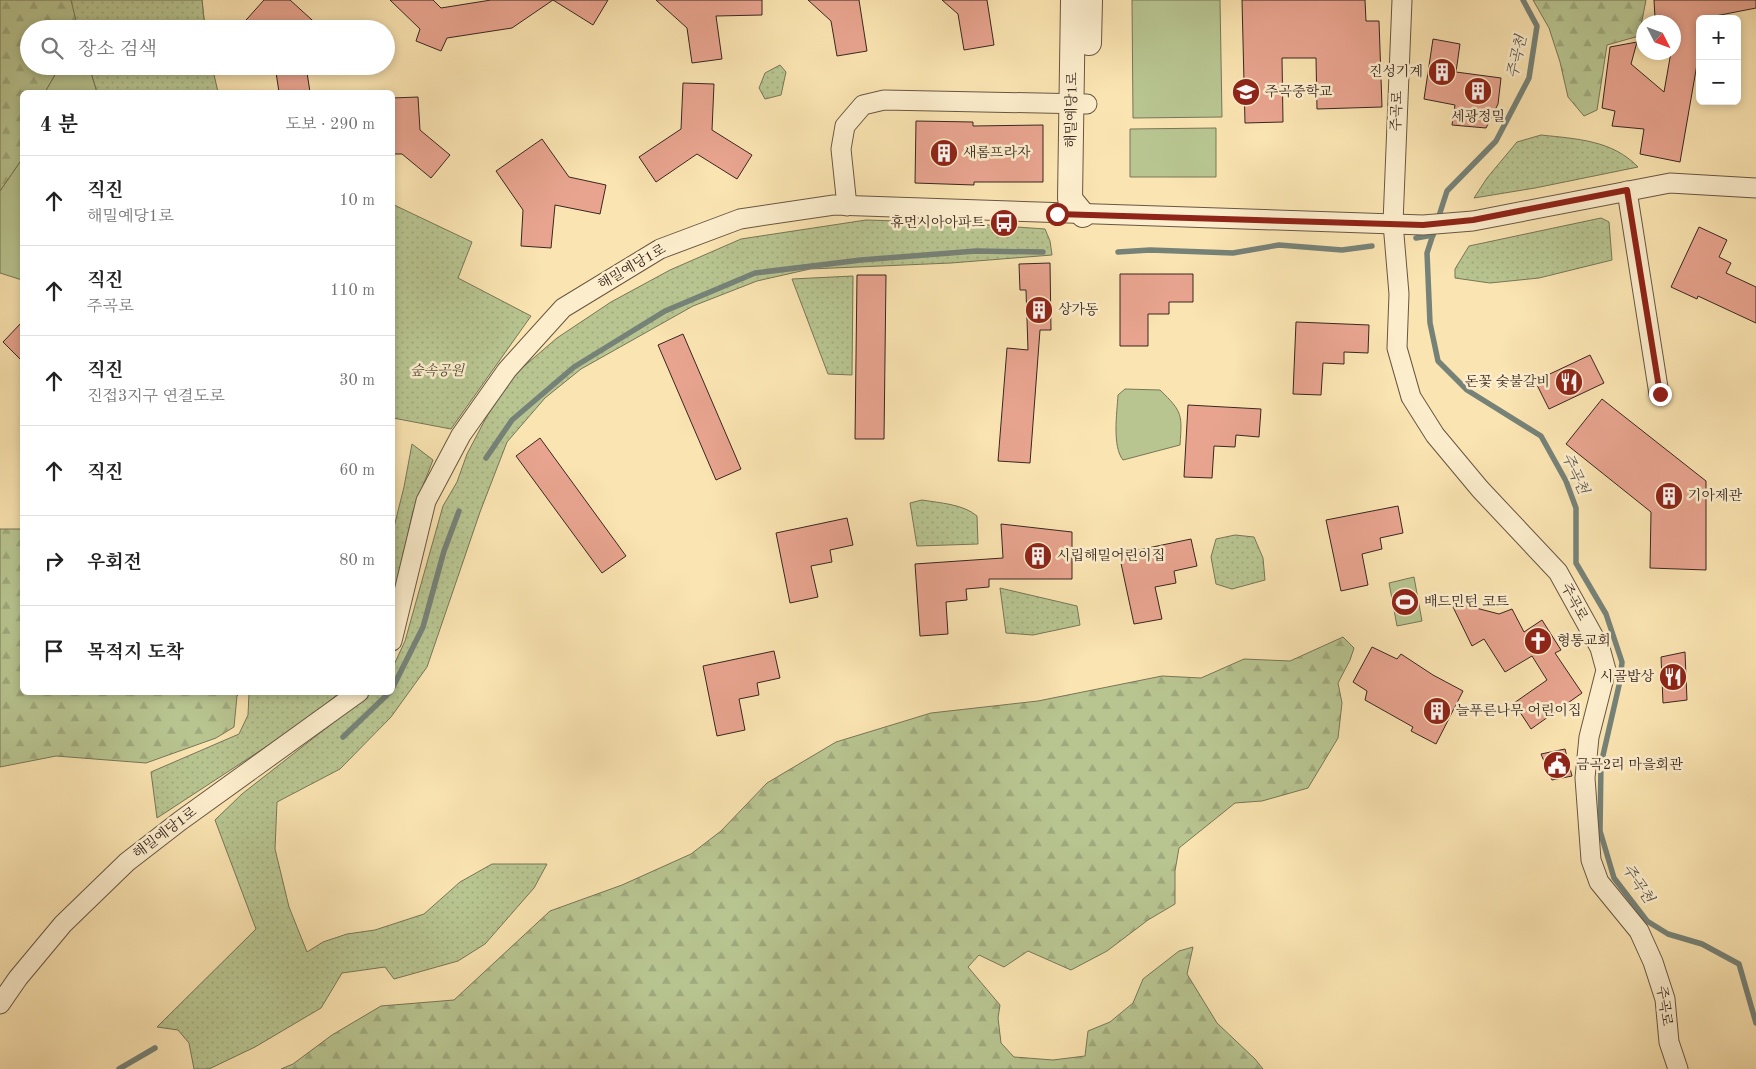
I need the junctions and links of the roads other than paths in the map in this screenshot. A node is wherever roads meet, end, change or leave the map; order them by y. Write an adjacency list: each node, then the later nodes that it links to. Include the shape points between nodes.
1 (1073, 0): 4 (street, 해밀예당1로)
2 (1090, 0): 4 (street, 해밀예당1로)
3 (1402, 0): 9 (street, 주곡로)
4 (1080, 104): 7 (street, via 884,100 863,105 845,126 841,150); 8 (street, 해밀예당1로, via 1070,199)
5 (1756, 188): 6 (street, via 1670,183)
6 (1627, 190): 9 (street, via 1473,220 1423,225); 10 (street)
7 (847, 206): 8 (street, 해밀예당1로); 11 (street, 해밀예당1로, via 834,205 740,219 660,249 563,308 507,370 457,441 426,501)
8 (1083, 215): 9 (street)
9 (1393, 223): 14 (street, 주곡로, via 1399,294 1397,348 1411,397 1435,435 1480,489 1558,572 1604,657 1606,670 1589,738 1585,778 1591,860 1599,882 1639,931 1654,962 1665,999 1669,1042)
10 (1660, 394)
11 (395, 629)
12 (355, 695): 13 (street, 해밀예당1로, via 127,862 63,924)
13 (0, 1004)
14 (1678, 1069)

